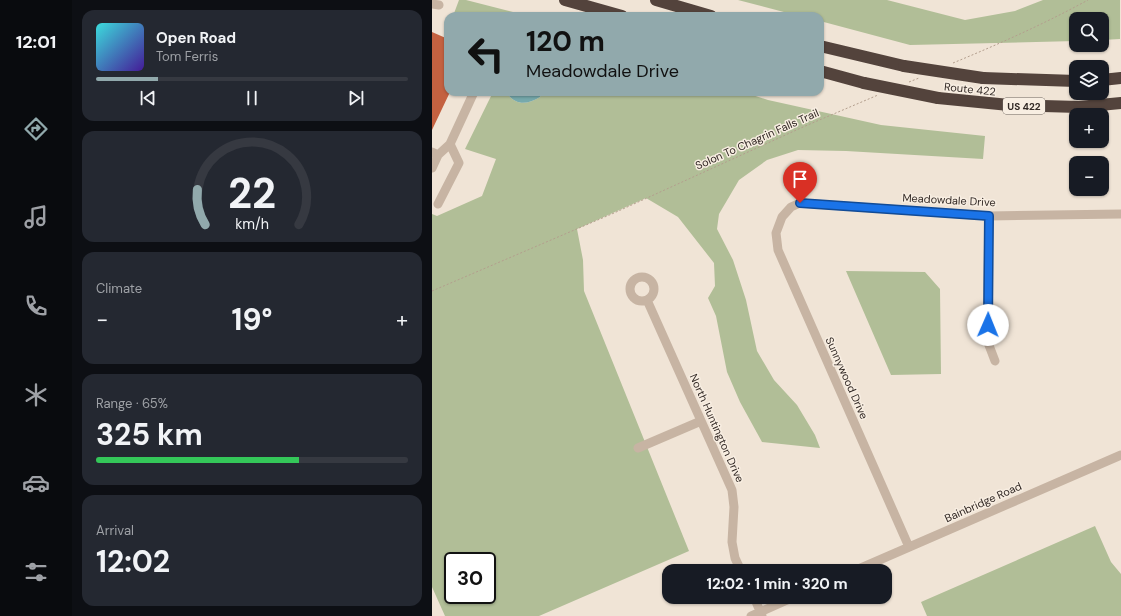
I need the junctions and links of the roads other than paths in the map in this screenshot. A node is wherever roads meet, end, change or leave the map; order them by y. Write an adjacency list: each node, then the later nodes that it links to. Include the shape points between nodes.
1 (565, 0): 3 (highway)
2 (656, 0): 4 (highway)
3 (608, 12)
4 (697, 12)
5 (824, 47): 9 (highway, Route 422, bridge, via 904,66 983,78)
6 (824, 72): 11 (highway, Route 422 / US 422, bridge, via 938,98 1009,105 1079,107)
7 (1121, 78): 8 (highway)
8 (1109, 80)
9 (1069, 81)
10 (472, 96): 12 (street)
11 (1116, 104)
12 (450, 144): 13 (street); 15 (street, via 459,162)
13 (435, 153): 14 (street)
14 (432, 168)
15 (438, 204)
16 (1121, 214): 17 (street, Meadowdale Drive)
17 (989, 216): 18 (street, Meadowdale Drive, via 800,203 791,207); 20 (street, via 987,340)
18 (782, 217): 24 (street, Sunnywood Drive, via 776,233 778,250)
19 (647, 300): 21 (street, North Huntington Drive)
20 (995, 361)
21 (701, 421): 22 (street); 25 (street, North Huntington Drive, via 732,490 732,542)
22 (638, 448)
23 (1121, 454): 24 (street, Bainbridge Road)
24 (909, 547): 26 (street, Bainbridge Road)
25 (738, 564)
26 (870, 564)
27 (757, 604): 29 (street)
28 (781, 604): 29 (street)
29 (762, 614): 30 (street)
30 (751, 616)

